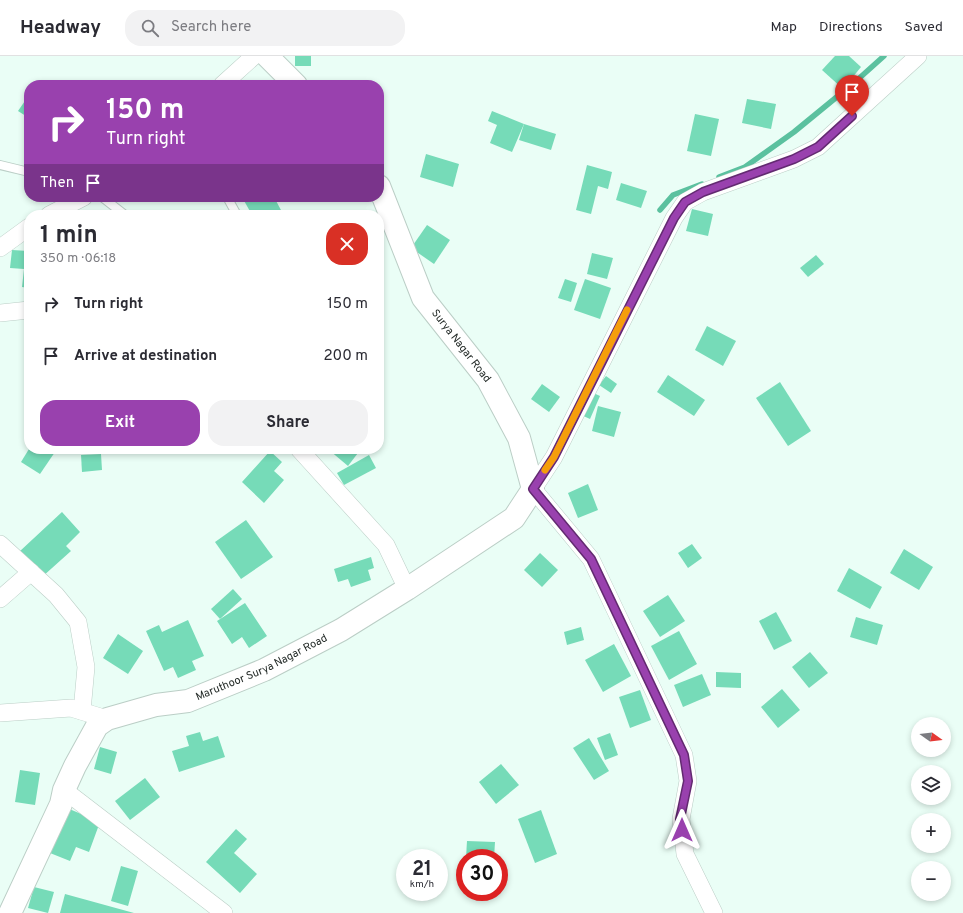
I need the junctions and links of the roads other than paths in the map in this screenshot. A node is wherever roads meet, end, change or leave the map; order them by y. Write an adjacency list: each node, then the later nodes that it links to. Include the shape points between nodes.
1 (254, 56): 4 (street)
2 (267, 56): 5 (street)
3 (918, 56): 18 (street, via 818,147 794,159 703,192 685,202 674,218 554,457)
4 (228, 80)
5 (291, 80)
6 (0, 165): 7 (lane)
7 (24, 171)
8 (384, 199): 18 (street, Surya Nagar Road, via 423,298 488,380 519,438)
9 (74, 202): 11 (street)
10 (108, 202): 12 (lane)
11 (59, 210)
12 (119, 210)
13 (24, 231): 14 (street)
14 (0, 248)
15 (24, 311): 16 (street)
16 (0, 313)
17 (304, 454): 21 (street, via 386,545)
18 (533, 489): 21 (street, via 514,518); 29 (street, via 591,559 684,755 688,781 680,819 685,854)
19 (0, 544): 20 (street)
20 (31, 572): 22 (street); 23 (street, via 56,595 78,622 86,667)
21 (407, 589): 25 (street, Maruthoor Surya Nagar Road, via 341,630 264,670 188,701 156,705)
22 (0, 599)
23 (82, 711): 24 (street, via 71,708); 25 (street)
24 (0, 713)
25 (106, 719): 26 (street, via 97,726)
26 (64, 790): 27 (street, via 61,804); 28 (street)
27 (10, 913)
28 (224, 913)
29 (714, 913)

